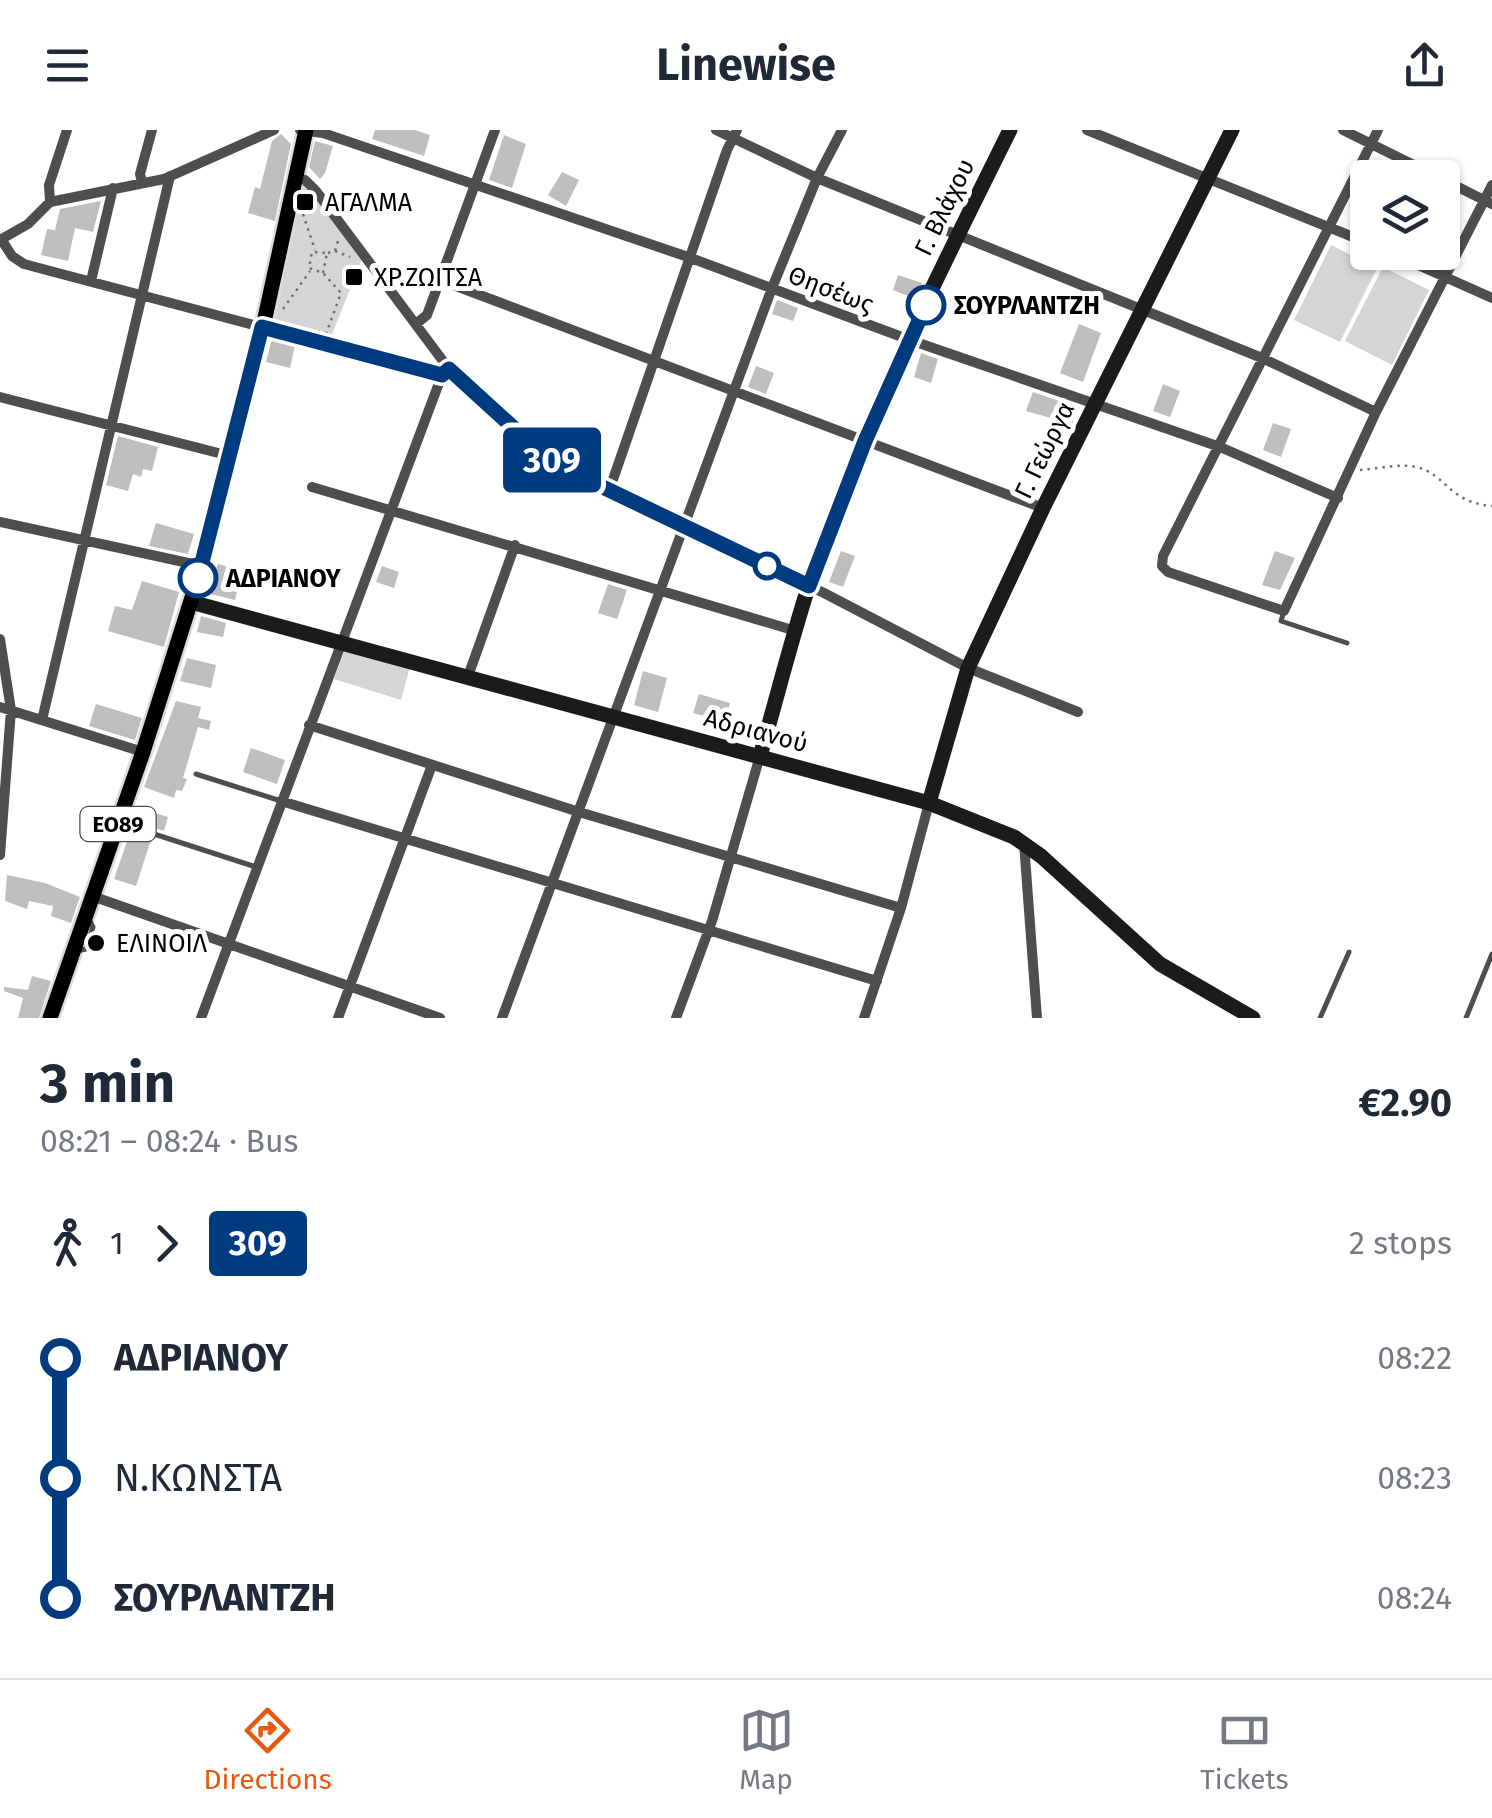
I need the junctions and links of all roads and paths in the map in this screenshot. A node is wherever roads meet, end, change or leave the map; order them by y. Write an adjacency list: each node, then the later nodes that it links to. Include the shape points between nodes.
1 (67, 130): 25 (street)
2 (152, 130): 20 (street)
3 (274, 130): 16 (street)
4 (495, 130): 21 (street)
5 (716, 130): 13 (street)
6 (842, 130): 18 (street)
7 (1010, 130): 30 (street, Γ. Βλάχου)
8 (1086, 130): 19 (street)
9 (1232, 130): 19 (street, Γ. Γεώργα)
10 (1342, 130): 14 (street)
11 (1378, 130): 14 (street)
12 (303, 131): 17 (main road, ΕΟ89); 21 (street, Θησέως)
13 (735, 134): 18 (street); 35 (street)
14 (1372, 142): 15 (street); 29 (street)
15 (1406, 160)
16 (170, 176): 20 (street); 43 (street)
17 (294, 177): 27 (main road, ΕΟ89); 28 (street, via 305,180)
18 (816, 178): 30 (street); 42 (street)
19 (1204, 180): 29 (street); 45 (street, Γ. Γεώργα)
20 (142, 182): 23 (street)
21 (476, 184): 35 (street, Θησέως); 41 (street)
22 (1492, 186): 26 (street)
23 (113, 188): 25 (street); 40 (street)
24 (1460, 188): 26 (street)
25 (50, 202): 32 (street)
26 (1488, 202): 39 (street)
27 (288, 206): 33 (path, via 302,210); 46 (main road, ΕΟ89)
28 (342, 226): 34 (path, via 334,250); 47 (street)
29 (1328, 226): 31 (street); 50 (street)
30 (958, 234): 45 (street); 48 (street, Γ. Βλάχου)
31 (1350, 235)
32 (0, 240): 40 (street, via 24,264)
33 (316, 251): 34 (path); 36 (path, via 309,255)
34 (326, 253): 38 (path)
35 (691, 258): 42 (street, Θησέως); 51 (street)
36 (311, 270): 38 (path); 46 (path, via 278,316)
37 (1431, 270): 39 (street)
38 (322, 272): 49 (path, via 342,292)
39 (1445, 276): 44 (street); 56 (street)
40 (91, 280): 43 (street)
41 (440, 280): 47 (street); 51 (street)
42 (772, 288): 48 (street, Θησέως); 53 (street)
43 (140, 294): 46 (street); 57 (street)
44 (1492, 298)
45 (1142, 308): 50 (street); 55 (street, Γ. Γεώργα)
46 (264, 321): 49 (street); 60 (main road, ΕΟ89)
47 (418, 323): 52 (street)
48 (910, 340): 55 (street, Θησέως); 58 (street, Γ. Βλάχου)
49 (328, 345): 52 (street)
50 (1262, 358): 56 (street); 59 (street)
51 (655, 361): 53 (street); 63 (street)
52 (446, 372): 63 (street, via 539,451); 67 (street)
53 (735, 392): 58 (street); 69 (street)
54 (0, 396): 57 (street)
55 (1094, 404): 59 (street, Θησέως); 66 (street, Γ. Γεώργα)
56 (1376, 412): 61 (street)
57 (110, 424): 60 (street); 70 (street)
58 (865, 441): 66 (street); 73 (street, Γ. Βλάχου)
59 (1220, 447): 64 (street, Θησέως); 76 (street, via 1162,566)
60 (230, 456): 72 (main road, ΕΟ89)
61 (1349, 472): 64 (street); 65 (path, via 1417,467 1467,502)
62 (312, 486): 67 (street)
63 (609, 491): 69 (street)
64 (1338, 498): 76 (street)
65 (1492, 506)
66 (1042, 508): 81 (street, Γ. Γεώργα)
67 (391, 510): 71 (street); 79 (street)
68 (0, 522): 70 (street)
69 (683, 526): 73 (street); 74 (street)
70 (84, 540): 72 (street); 86 (street)
71 (514, 544): 74 (street); 82 (street)
72 (202, 566): 75 (main road, ΕΟ89)
73 (809, 586): 77 (street, Γ. Βλάχου); 81 (street)
74 (659, 590): 77 (street); 85 (street)
75 (192, 602): 79 (street, Αδριανού); 88 (main road, ΕΟ89)
76 (1284, 611): 80 (lane, via 1281,621)
77 (796, 630): 89 (street, Γ. Βλάχου)
78 (0, 640): 83 (street)
79 (340, 642): 82 (street, Αδριανού); 87 (street)
80 (1348, 643)
81 (968, 668): 84 (street); 93 (street, Γ. Γεώργα)
82 (468, 679): 85 (street, Αδριανού)
83 (6, 709): 86 (street); 98 (street)
84 (1078, 712)
85 (614, 718): 89 (street, Αδριανού); 94 (street)
86 (42, 720): 88 (street)
87 (309, 725): 90 (street); 92 (street)
88 (143, 752): 95 (main road, ΕΟ89)
89 (760, 756): 93 (street, Αδριανού); 99 (street)
90 (432, 764): 94 (street); 96 (street)
91 (196, 774): 92 (lane)
92 (281, 802): 96 (street); 100 (street)
93 (929, 803): 97 (street, Αδριανού); 103 (street)
94 (579, 812): 99 (street); 101 (street)
95 (119, 823): 100 (lane); 102 (main road, ΕΟ89)
96 (405, 838): 101 (street); 109 (street)
97 (1024, 843): 117 (street); 118 (street, Αδριανού, via 1160,964)
98 (0, 855)
99 (729, 856): 103 (street); 104 (street)
100 (256, 867): 105 (street)
101 (551, 882): 104 (street); 114 (street)
102 (92, 896): 105 (street); 110 (main road, ΕΟ89)
103 (901, 908): 108 (street)
104 (706, 930): 108 (street); 115 (street)
105 (227, 943): 109 (street); 111 (street)
106 (1350, 952): 119 (lane)
107 (1492, 954): 120 (lane)
108 (877, 981): 116 (street)
109 (350, 986): 112 (street); 113 (street)
110 (50, 1018)
111 (201, 1018)
112 (338, 1018)
113 (440, 1018)
114 (502, 1018)
115 (676, 1018)
116 (864, 1018)
117 (1037, 1018)
118 (1253, 1018)
119 (1320, 1018)
120 (1466, 1018)

